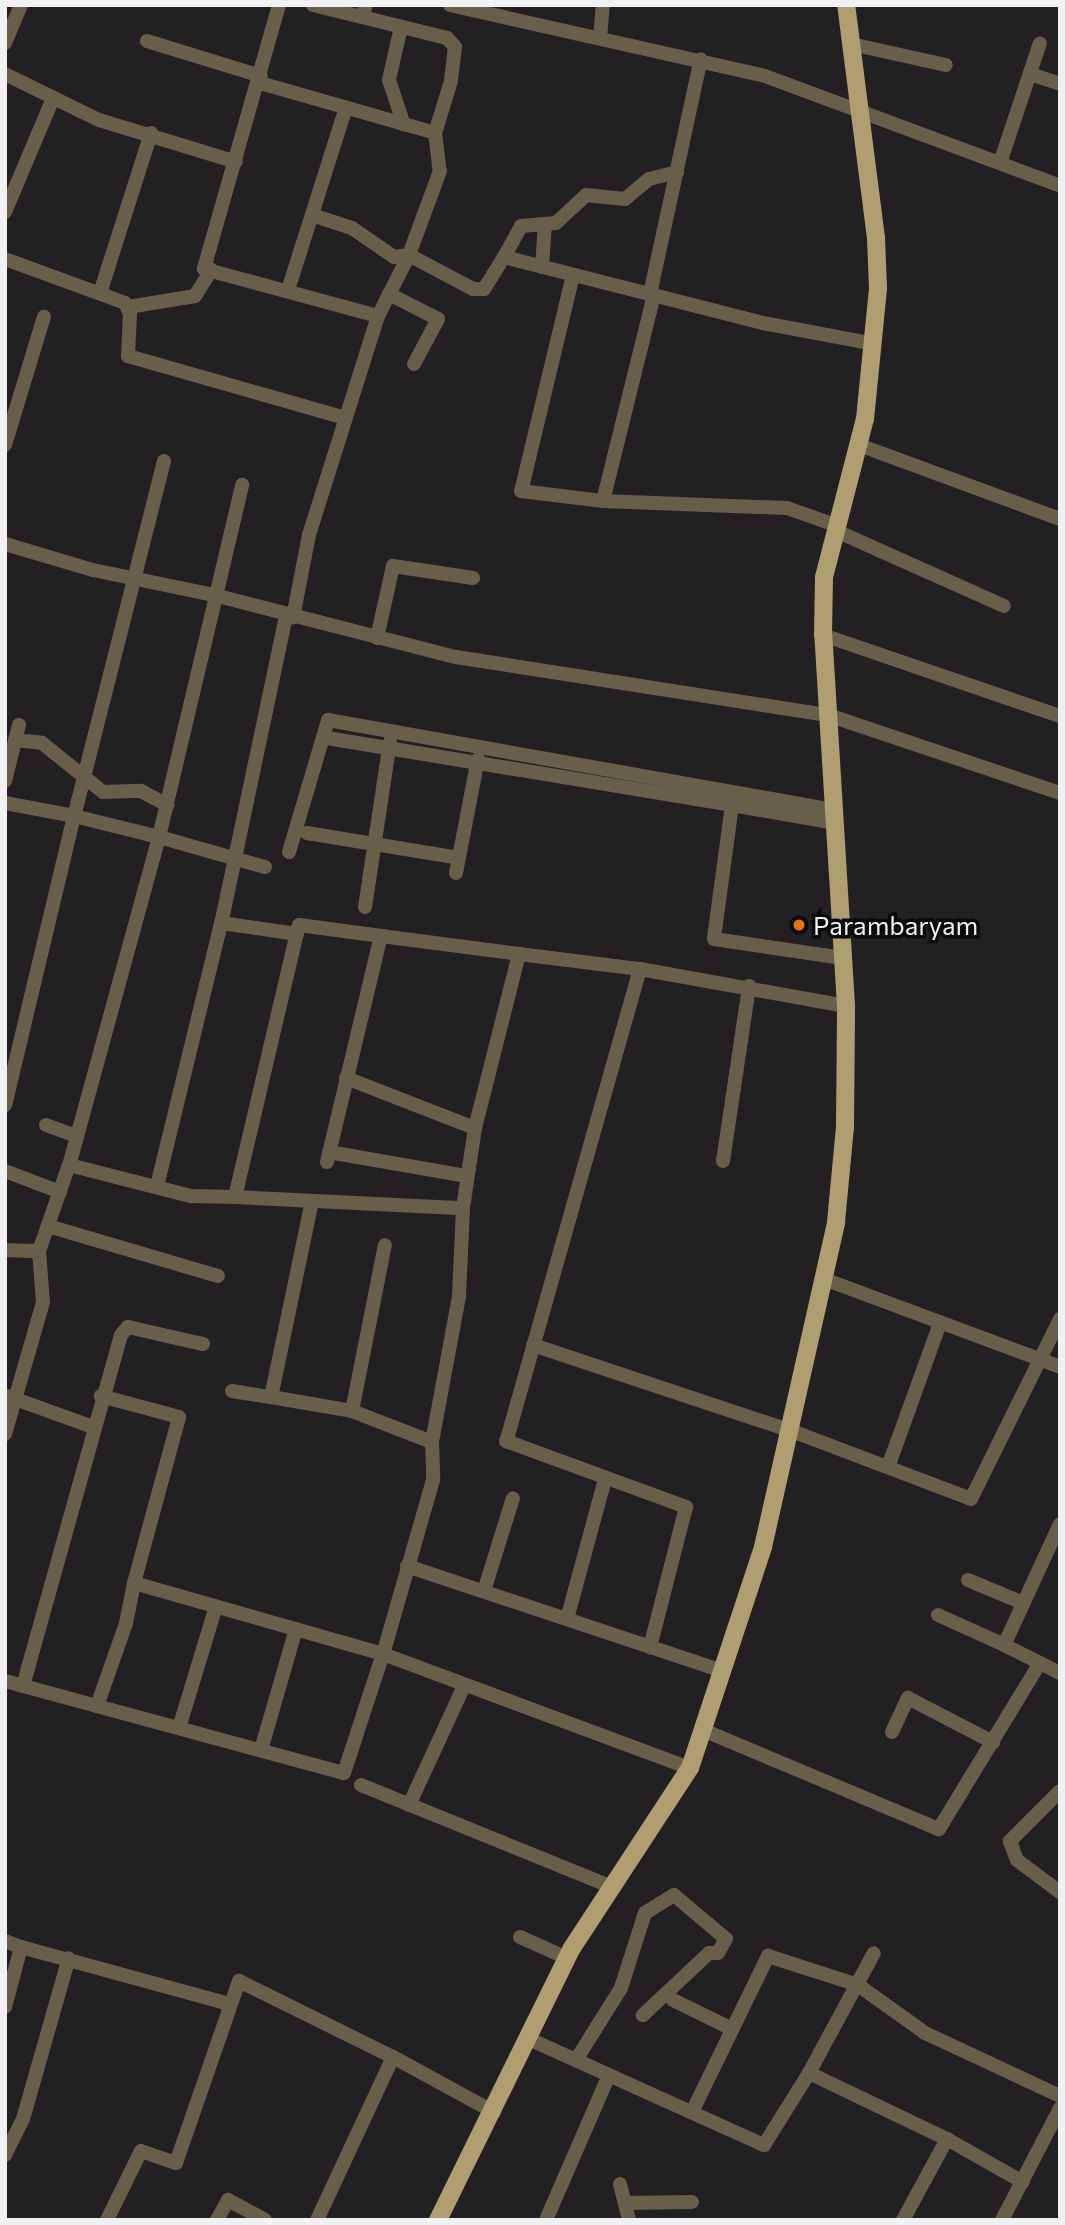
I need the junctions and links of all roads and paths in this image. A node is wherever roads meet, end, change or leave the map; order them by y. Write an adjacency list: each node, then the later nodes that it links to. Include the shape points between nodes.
1 (21, 5): 13 (street)
2 (279, 5): 20 (street)
3 (313, 5): 8 (street)
4 (450, 5): 9 (street)
5 (521, 5): 9 (street)
6 (603, 5): 11 (street)
7 (846, 5): 15 (main road)
8 (364, 11): 10 (street)
9 (520, 22): 11 (street)
10 (401, 27): 25 (street, via 389,80); 26 (street, via 447,38 455,47 451,80)
11 (600, 38): 16 (street)
12 (147, 41): 20 (street)
13 (5, 43)
14 (1040, 43): 19 (street)
15 (851, 44): 17 (street); 23 (main road)
16 (701, 60): 23 (street); 30 (street)
17 (946, 65)
18 (5, 74): 22 (street)
19 (1030, 75): 21 (street); 29 (street)
20 (261, 79): 24 (street); 28 (street)
21 (1060, 84)
22 (52, 101): 27 (street, via 99,121); 32 (street)
23 (860, 108): 29 (street); 48 (main road, via 876,239)
24 (345, 110): 25 (street); 33 (street)
25 (404, 125): 26 (street)
26 (435, 132): 35 (street, via 440,171)
27 (151, 133): 28 (street); 42 (street)
28 (236, 162): 39 (street, via 204,269)
29 (1000, 163): 31 (street)
30 (677, 172): 34 (street, via 649,179 625,199 586,195 565,219); 44 (street)
31 (1060, 186)
32 (5, 212)
33 (312, 215): 35 (street, via 366,234 394,257); 41 (street)
34 (545, 224): 36 (street, via 521,226); 38 (street)
35 (409, 255): 36 (street, via 473,289 485,289); 43 (street)
36 (504, 257): 38 (street)
37 (5, 259): 42 (street)
38 (542, 267): 40 (street)
39 (211, 271): 41 (street); 45 (street, via 195,296)
40 (573, 275): 44 (street); 55 (street, via 521,491)
41 (288, 290): 46 (street)
42 (100, 293): 45 (street)
43 (389, 293): 46 (street); 49 (street, via 438,319)
44 (652, 294): 48 (street); 55 (street)
45 (128, 307): 50 (street, via 128,356)
46 (378, 316): 50 (street)
47 (44, 317): 51 (street)
48 (874, 344): 52 (main road)
49 (414, 365)
50 (345, 418): 63 (street)
51 (6, 440)
52 (859, 445): 56 (street); 57 (main road)
53 (164, 461): 59 (street)
54 (242, 485): 61 (street)
55 (603, 501): 57 (street, via 787,508)
56 (1060, 519)
57 (835, 527): 62 (street); 64 (main road, via 824,577)
58 (5, 544): 59 (street)
59 (131, 578): 61 (street); 75 (street)
60 (473, 578): 65 (street, via 393,566)
61 (214, 595): 63 (street); 79 (street)
62 (1004, 606)
63 (290, 616): 65 (street); 87 (street)
64 (823, 635): 66 (main road); 67 (street)
65 (377, 638): 66 (street, via 468,659)
66 (828, 715): 77 (street); 82 (main road)
67 (1060, 716)
68 (19, 725): 71 (street)
69 (391, 732): 72 (street); 73 (street); 86 (street, via 328,720)
70 (327, 738): 73 (street)
71 (15, 740): 75 (street, via 42,743); 76 (street)
72 (480, 747): 74 (street); 82 (street)
73 (389, 749): 74 (street); 85 (street)
74 (477, 766): 80 (street); 85 (street, via 457,866)
75 (84, 773): 79 (street, via 103,792 141,791); 81 (street)
76 (5, 781)
77 (1060, 793)
78 (5, 803): 81 (street)
79 (167, 805): 84 (street)
80 (732, 805): 82 (street); 94 (street, via 714,939)
81 (74, 816): 84 (street); 99 (street)
82 (834, 816): 94 (main road)
83 (307, 833): 85 (street)
84 (159, 837): 87 (street); 102 (street)
85 (375, 844): 89 (street)
86 (289, 852)
87 (234, 858): 88 (street); 90 (street)
88 (265, 867)
89 (365, 907)
90 (221, 923): 91 (street); 107 (street)
91 (297, 934): 92 (street, via 299,925); 109 (street)
92 (380, 936): 93 (street); 98 (street)
93 (519, 954): 95 (street); 101 (street)
94 (843, 958): 97 (main road)
95 (640, 969): 96 (street); 121 (street)
96 (749, 986): 97 (street); 103 (street)
97 (846, 1006): 117 (main road, via 845,1127 836,1222)
98 (346, 1078): 101 (street); 106 (street, via 328,1157)
99 (5, 1105)
100 (46, 1125): 102 (street)
101 (475, 1128): 106 (street)
102 (77, 1136): 104 (street)
103 (723, 1161)
104 (69, 1166): 107 (street); 108 (street)
105 (5, 1171): 108 (street)
106 (467, 1176): 111 (street)
107 (157, 1186): 109 (street, via 191,1196)
108 (60, 1192): 112 (street)
109 (235, 1197): 110 (street)
110 (312, 1201): 111 (street); 127 (street)
111 (463, 1208): 132 (street, via 459,1296)
112 (48, 1226): 115 (street); 116 (street)
113 (385, 1245): 128 (street)
114 (5, 1250): 115 (street)
115 (39, 1251): 126 (street, via 43,1302)
116 (218, 1276)
117 (824, 1279): 119 (street); 130 (main road)
118 (1060, 1319): 122 (street)
119 (940, 1323): 122 (street); 133 (street)
120 (203, 1344): 125 (street, via 128,1327 121,1335)
121 (533, 1345): 130 (street); 134 (street, via 506,1441)
122 (1037, 1359): 123 (street); 133 (street, via 971,1499)
123 (1060, 1367)
124 (232, 1391): 127 (street)
125 (101, 1396): 129 (street); 139 (street, via 179,1417)
126 (10, 1397): 129 (street); 131 (street)
127 (271, 1397): 128 (street)
128 (352, 1411): 132 (street)
129 (93, 1427): 153 (street)
130 (792, 1431): 133 (street); 150 (main road)
131 (5, 1434)
132 (432, 1442): 137 (street, via 433,1480)
133 (888, 1467)
134 (605, 1479): 144 (street); 147 (street, via 686,1507)
135 (513, 1498): 140 (street)
136 (1060, 1524): 141 (street)
137 (407, 1566): 140 (street); 148 (street)
138 (968, 1580): 141 (street)
139 (134, 1583): 142 (street); 155 (street, via 126,1623)
140 (484, 1591): 144 (street)
141 (1023, 1603): 146 (street)
142 (216, 1606): 145 (street); 156 (street)
143 (937, 1615): 146 (street)
144 (567, 1619): 147 (street)
145 (296, 1629): 148 (street); 160 (street)
146 (1004, 1645): 149 (street)
147 (650, 1647): 150 (street)
148 (383, 1654): 154 (street); 160 (street, via 344,1773)
149 (1040, 1663): 151 (street); 159 (street)
150 (723, 1671): 157 (main road)
151 (1060, 1673)
152 (5, 1681): 153 (street)
153 (23, 1686): 155 (street)
154 (464, 1686): 161 (street); 164 (street)
155 (97, 1706): 156 (street)
156 (179, 1728): 160 (street)
157 (703, 1730): 159 (street, via 939,1829); 161 (main road)
158 (892, 1732): 159 (street, via 908,1698)
159 (993, 1742)
160 (261, 1751)
161 (690, 1768): 165 (main road)
162 (361, 1786): 164 (street)
163 (1060, 1791): 166 (street, via 1010,1841 1017,1860)
164 (410, 1805): 165 (street)
165 (610, 1886): 172 (main road)
166 (1060, 1892)
167 (520, 1937): 172 (street)
168 (5, 1941): 169 (street)
169 (21, 1947): 171 (street); 176 (street)
170 (874, 1953): 173 (street)
171 (69, 1958): 175 (street); 189 (street, via 27,2106)
172 (567, 1958): 179 (main road)
173 (858, 1985): 178 (street, via 768,1956); 182 (street); 184 (street, via 925,2034)
174 (673, 2000): 178 (street)
175 (230, 2004): 180 (street, via 239,1981); 194 (street, via 176,2163 141,2151)
176 (5, 2007)
177 (643, 2015): 181 (street, via 709,1953 718,1953 726,1939 674,1895 645,1913 621,1988)
178 (732, 2029): 187 (street)
179 (529, 2039): 181 (street); 186 (main road)
180 (393, 2057): 186 (street); 197 (street)
181 (576, 2060): 183 (street)
182 (809, 2073): 187 (street, via 764,2146); 188 (street)
183 (609, 2075): 187 (street); 199 (street)
184 (1060, 2096)
185 (1060, 2108): 190 (street)
186 (494, 2112): 198 (main road)
187 (692, 2112)
188 (947, 2139): 190 (street); 201 (street)
189 (5, 2155)
190 (1023, 2182): 202 (street)
191 (620, 2184): 193 (street)
192 (692, 2202): 193 (street)
193 (625, 2203): 200 (street)
194 (107, 2220)
195 (217, 2220): 196 (street, via 228,2200)
196 (265, 2220)
197 (317, 2220)
198 (438, 2220)
199 (546, 2220)
200 (629, 2220)
201 (903, 2220)
202 (1002, 2220)

